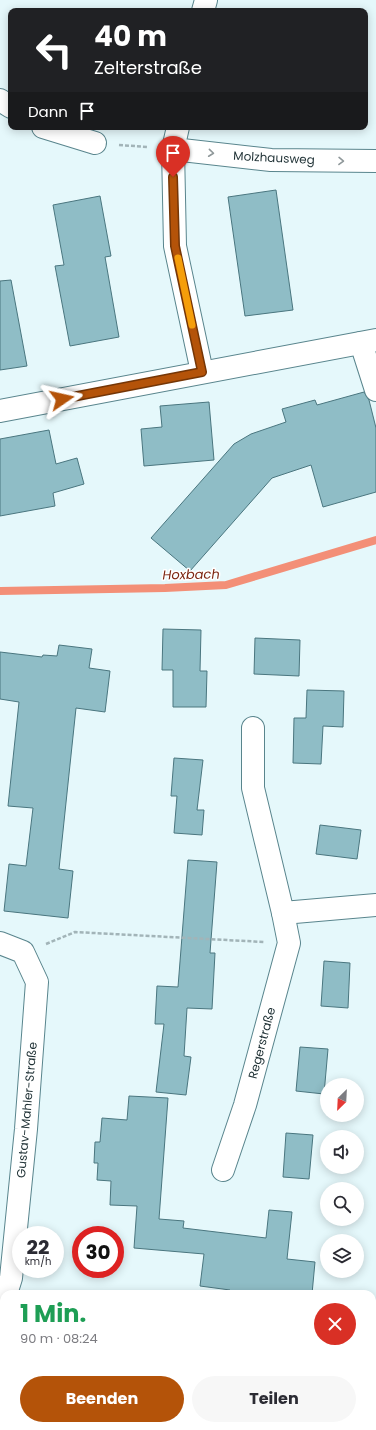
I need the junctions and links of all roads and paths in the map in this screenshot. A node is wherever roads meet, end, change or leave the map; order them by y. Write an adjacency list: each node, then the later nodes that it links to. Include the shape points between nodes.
1 (53, 130): 3 (street)
2 (177, 130): 4 (street)
3 (95, 143)
4 (172, 149): 5 (street, Molzhausweg, one-way to 5, via 271,160); 7 (street, via 175,246)
5 (376, 161)
6 (368, 342): 7 (street); 8 (street)
7 (202, 372): 9 (street)
8 (376, 390)
9 (0, 411)
10 (253, 728): 12 (street, Regerstraße, via 253,788)
11 (376, 905): 12 (street)
12 (283, 913): 14 (street, Regerstraße)
13 (0, 943): 17 (street, Gustav-Mahler-Straße, via 23,952 37,982 26,1129 11,1278)
14 (289, 943): 15 (path, via 75,932); 16 (street, Regerstraße, via 245,1105)
15 (44, 945)
16 (223, 1170)
17 (7, 1290)

